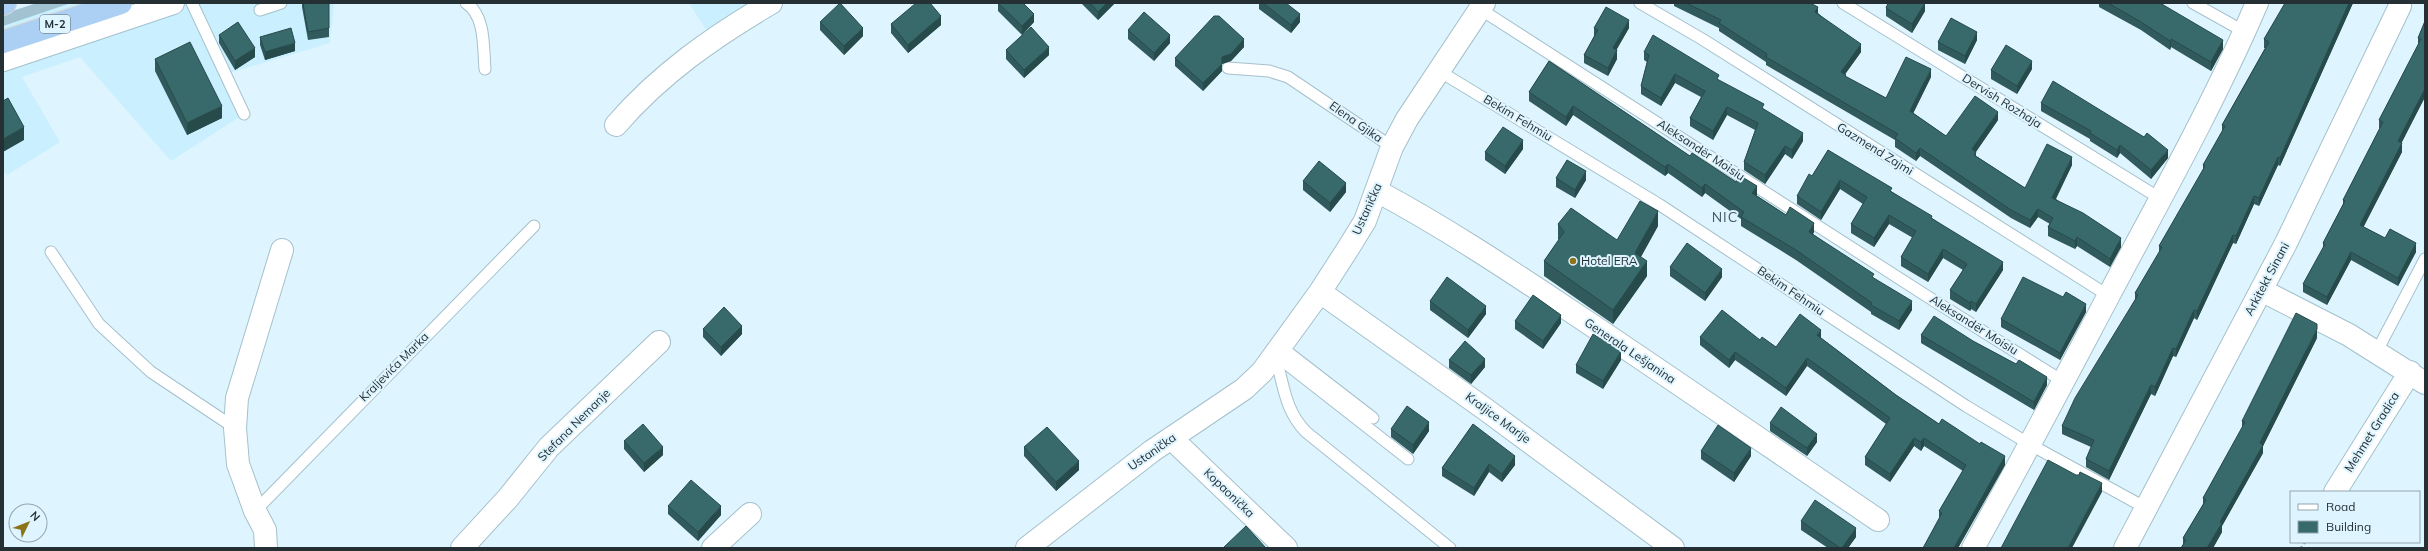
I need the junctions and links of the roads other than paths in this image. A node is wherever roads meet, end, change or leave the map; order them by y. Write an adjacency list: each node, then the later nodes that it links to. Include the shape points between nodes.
1 (121, 3): 15 (highway, M-2)
2 (173, 3): 16 (street)
3 (192, 3): 20 (lane)
4 (281, 3): 13 (lane)
5 (466, 3): 18 (lane, via 476,13 480,24)
6 (771, 3): 21 (street, via 700,47 668,73)
7 (1640, 3): 31 (lane, Gazmend Zajmi, via 1702,39)
8 (1843, 3): 24 (lane, Dervish Rozhaja)
9 (2193, 3): 14 (lane)
10 (2257, 3): 14 (street)
11 (1482, 6): 19 (street, Elena Gjika); 36 (lane, Aleksandër Moisiu, via 1936,302)
12 (2400, 6): 29 (street, Arkitekt Sinani)
13 (260, 10)
14 (2245, 32): 24 (street)
15 (3, 42)
16 (3, 60)
17 (1228, 68): 22 (lane, Elena Gjika, via 1269,70 1288,77)
18 (486, 69)
19 (1439, 71): 22 (street, Elena Gjika, via 1418,101); 40 (lane, Bekim Fehmiu, via 1660,205 1966,406)
20 (244, 114)
21 (616, 125)
22 (1392, 147): 23 (street, Ustanička)
23 (1377, 191): 30 (street, Ustanička, via 1365,221); 46 (street, Generala Lešjanina, via 1430,219 1481,252 1682,385)
24 (2161, 199): 31 (street)
25 (534, 226): 44 (lane, Kraljevića Marka)
26 (282, 250): 38 (street, via 237,398)
27 (51, 252): 38 (lane, via 99,324 151,372)
28 (2425, 260): 34 (lane)
29 (2261, 290): 34 (street, Mehmet Gradica); 43 (street, Arkitekt Sinani)
30 (1320, 292): 33 (street, Ustanička); 53 (street, Kraljice Marije, via 1485,409)
31 (2109, 296): 36 (street)
32 (659, 342): 48 (street, Stefana Nemanje, via 548,447 508,498)
33 (1278, 351): 37 (lane); 39 (street, Ustanička, via 1262,372 1244,389); 41 (lane); 52 (lane, via 1288,408 1294,420)
34 (2377, 351): 35 (street, Mehmet Gradica)
35 (2417, 378): 42 (street, Mehmet Gradica)
36 (2064, 382): 40 (street)
37 (1373, 418)
38 (235, 428): 44 (street, via 238,464)
39 (1171, 438): 50 (street, Ustanička, via 1131,466); 51 (street, Kopaonička)
40 (2031, 445): 43 (lane, Bekim Fehmiu); 54 (street)
41 (1408, 459)
42 (2336, 491)
43 (2146, 508): 55 (street, Arkitekt Sinani)
44 (255, 511): 47 (street, via 265,530)
45 (750, 514): 49 (street)
46 (1878, 520)
47 (266, 545)
48 (462, 548)
49 (713, 548)
50 (1027, 548)
51 (1286, 548)
52 (1450, 548)
53 (1673, 548)
54 (1973, 548)
55 (2124, 548)

